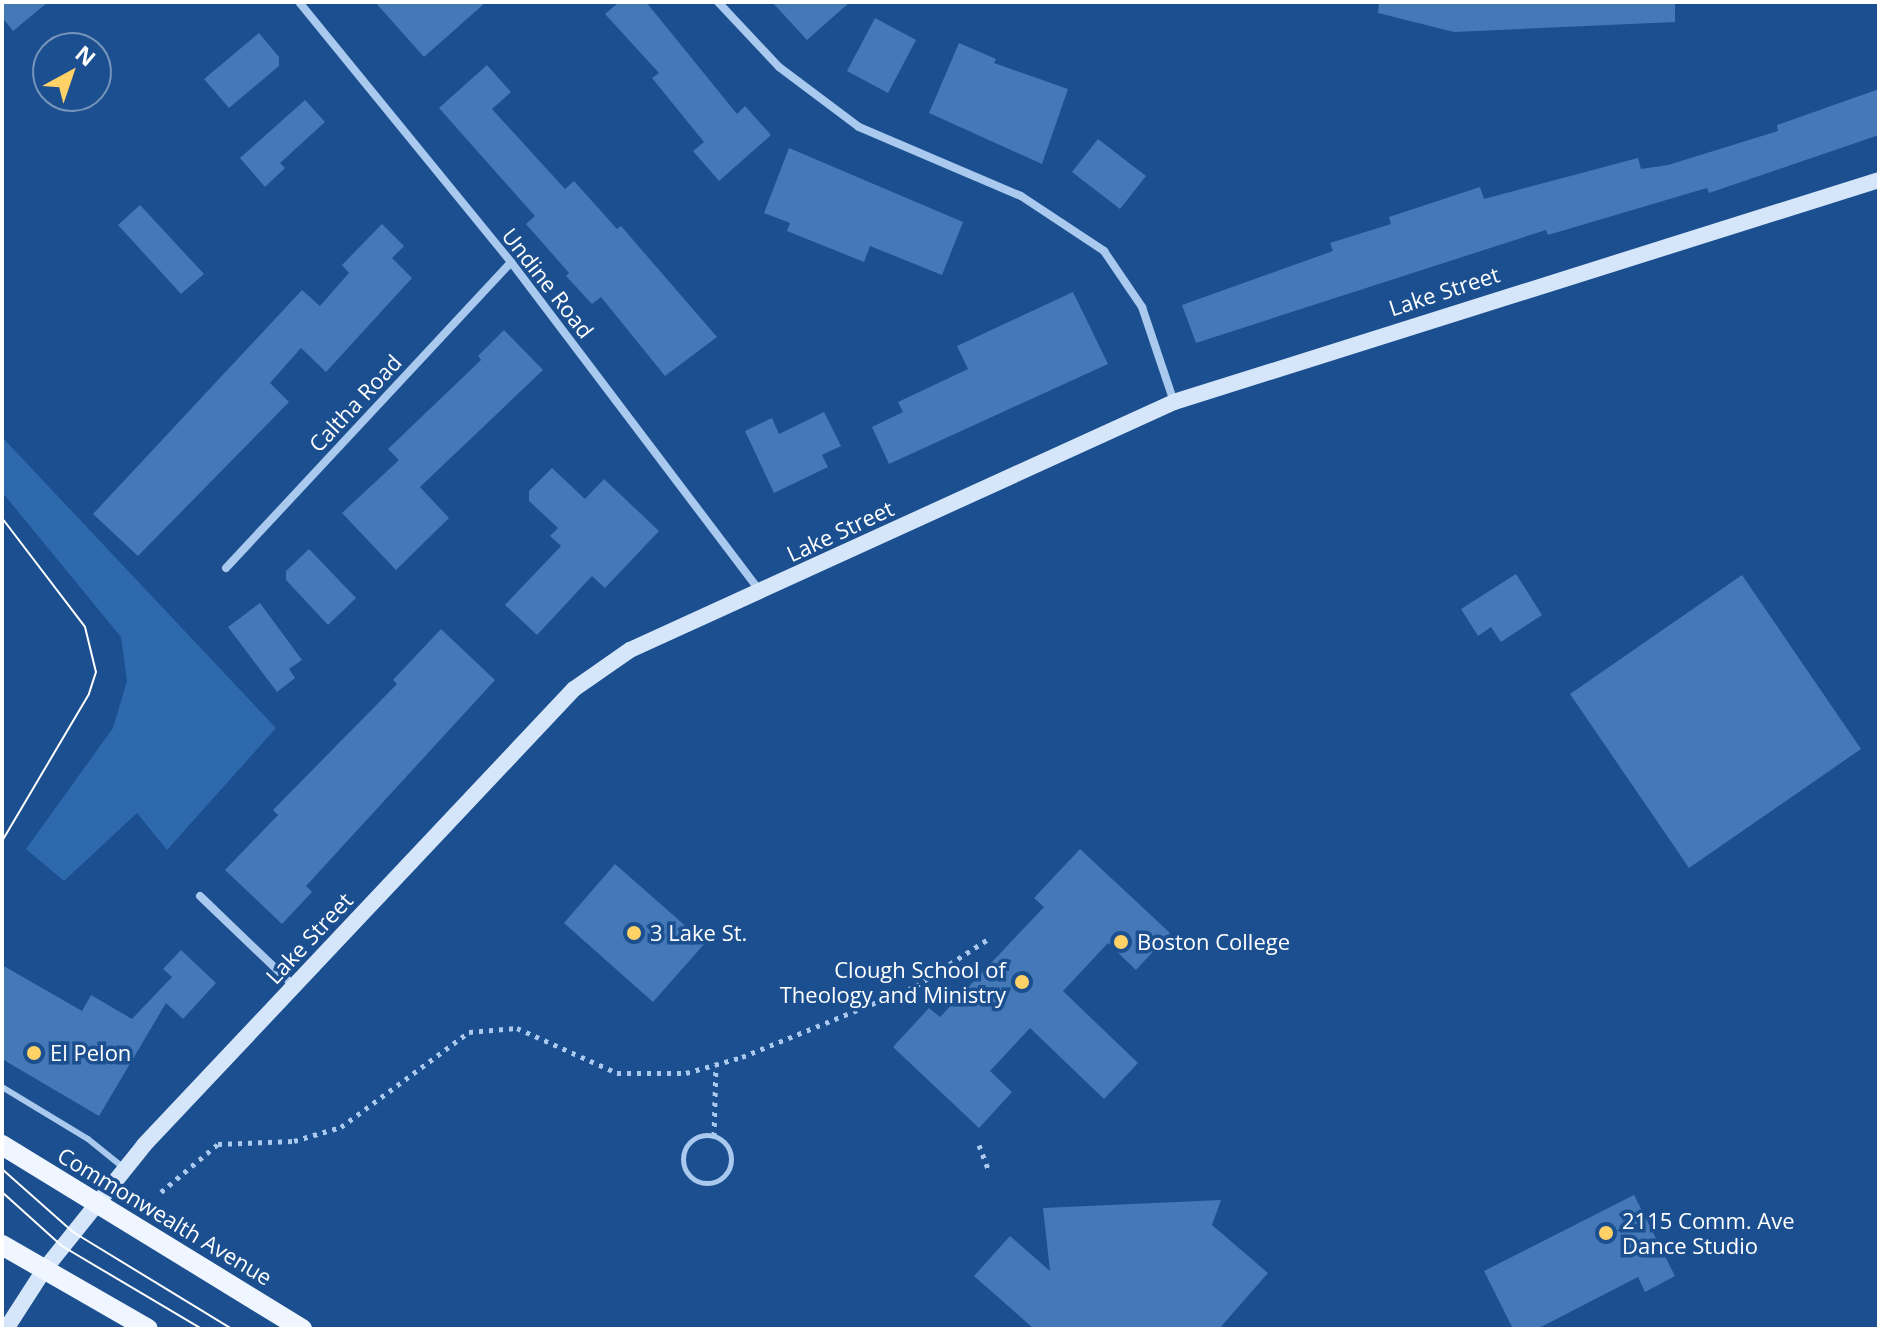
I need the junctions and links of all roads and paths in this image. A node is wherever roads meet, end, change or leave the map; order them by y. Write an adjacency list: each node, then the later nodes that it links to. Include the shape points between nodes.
1 (299, 2): 4 (street, Undine Road)
2 (718, 2): 5 (street, via 779,67 859,127 1032,201 1104,251 1142,307)
3 (1879, 180): 5 (street, Lake Street)
4 (511, 262): 6 (street, Caltha Road); 7 (street, Undine Road)
5 (1174, 402): 7 (street, Lake Street)
6 (226, 568)
7 (760, 592): 10 (street, Lake Street, via 630,650 574,689)
8 (200, 896): 10 (street)
9 (988, 939): 11 (path, via 916,986)
10 (294, 987): 16 (street, Lake Street)
11 (716, 1065): 13 (path); 18 (path, via 686,1073 617,1073 517,1028 483,1028 456,1037 341,1127 294,1141 218,1144)
12 (2, 1087): 16 (lane, via 88,1139)
13 (714, 1136): 13 (path, via 698,1136 685,1147 682,1163 688,1176 701,1184 717,1181 731,1164 724,1141)
14 (2, 1145): 19 (main road, Commonwealth Avenue)
15 (979, 1145): 17 (path)
16 (124, 1168): 19 (street, Lake Street)
17 (988, 1169)
18 (161, 1192)
19 (97, 1200): 21 (street, Lake Street); 24 (main road, Commonwealth Avenue)
20 (2, 1245): 21 (main road)
21 (44, 1270): 22 (street, Lake Street); 23 (main road)
22 (6, 1329)
23 (148, 1329)
24 (302, 1329)

